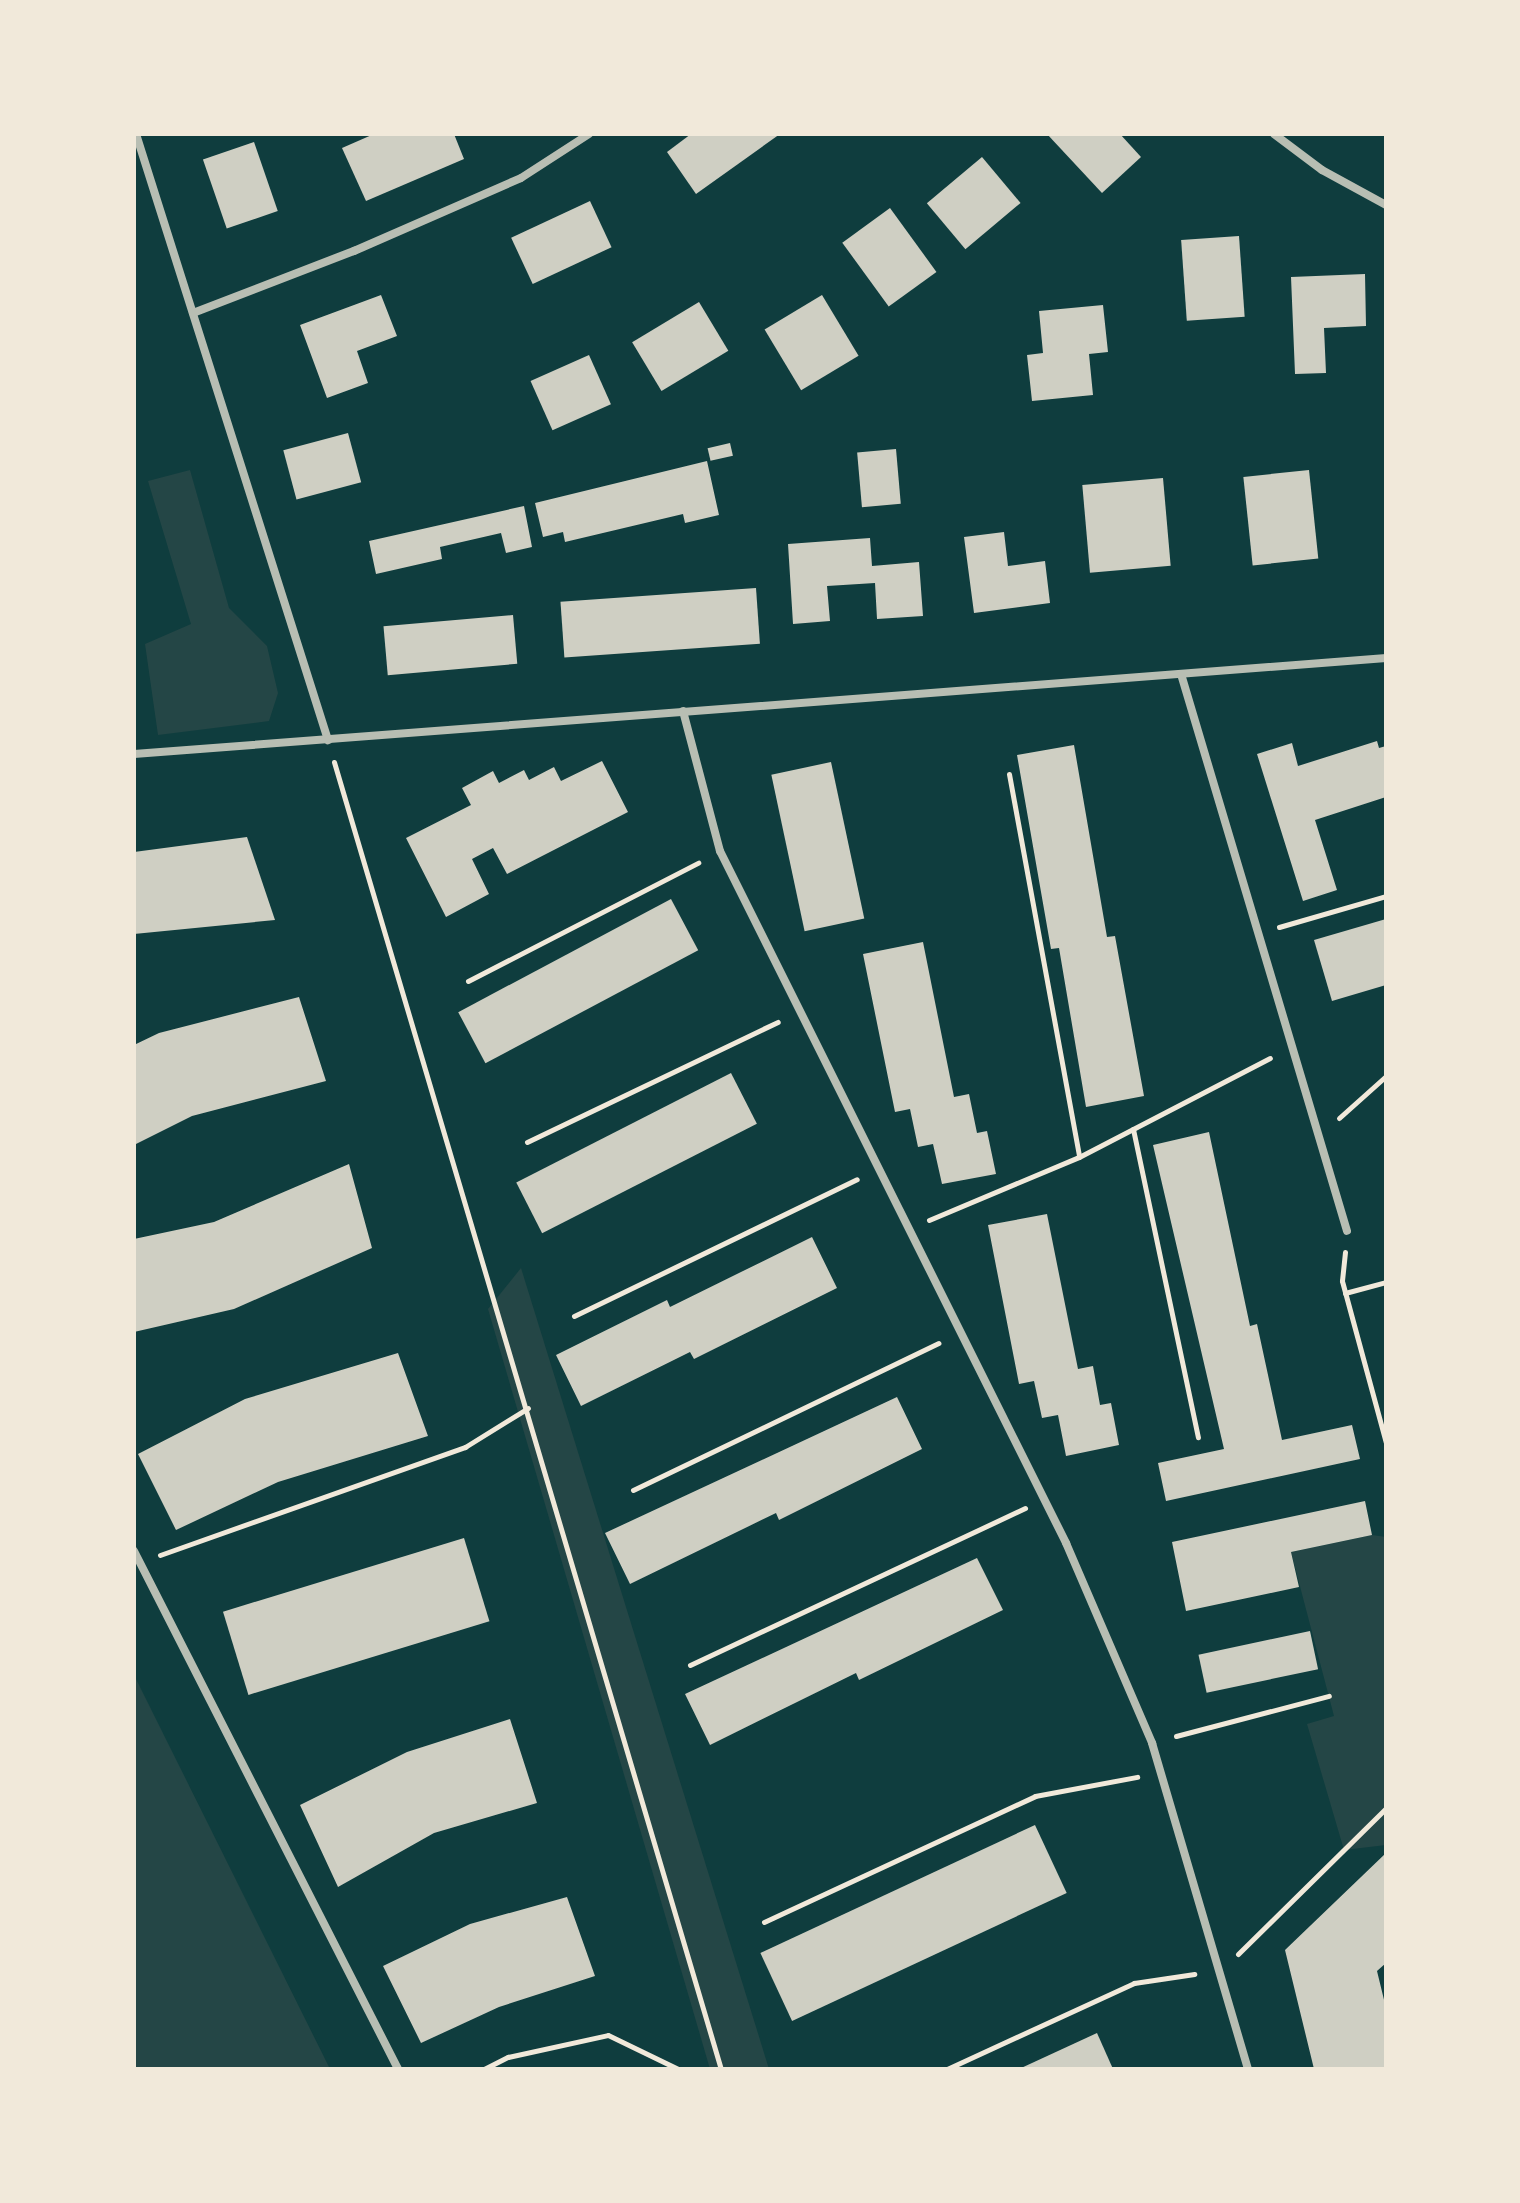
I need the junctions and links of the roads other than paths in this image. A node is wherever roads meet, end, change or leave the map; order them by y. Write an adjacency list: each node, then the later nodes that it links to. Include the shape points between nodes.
1 (136, 134): 5 (street)
2 (589, 134): 5 (street, via 521,178)
3 (1274, 134): 4 (street, via 1322,170)
4 (1386, 205)
5 (193, 313): 9 (street)
6 (1386, 658): 7 (street)
7 (1181, 674): 8 (street); 11 (street)
8 (683, 711): 9 (street); 14 (street, via 720,851 1044,1499 1152,1743)
9 (328, 740): 10 (street)
10 (134, 754)
11 (1347, 1231)
12 (134, 1551): 13 (street)
13 (398, 2069)
14 (1248, 2069)

